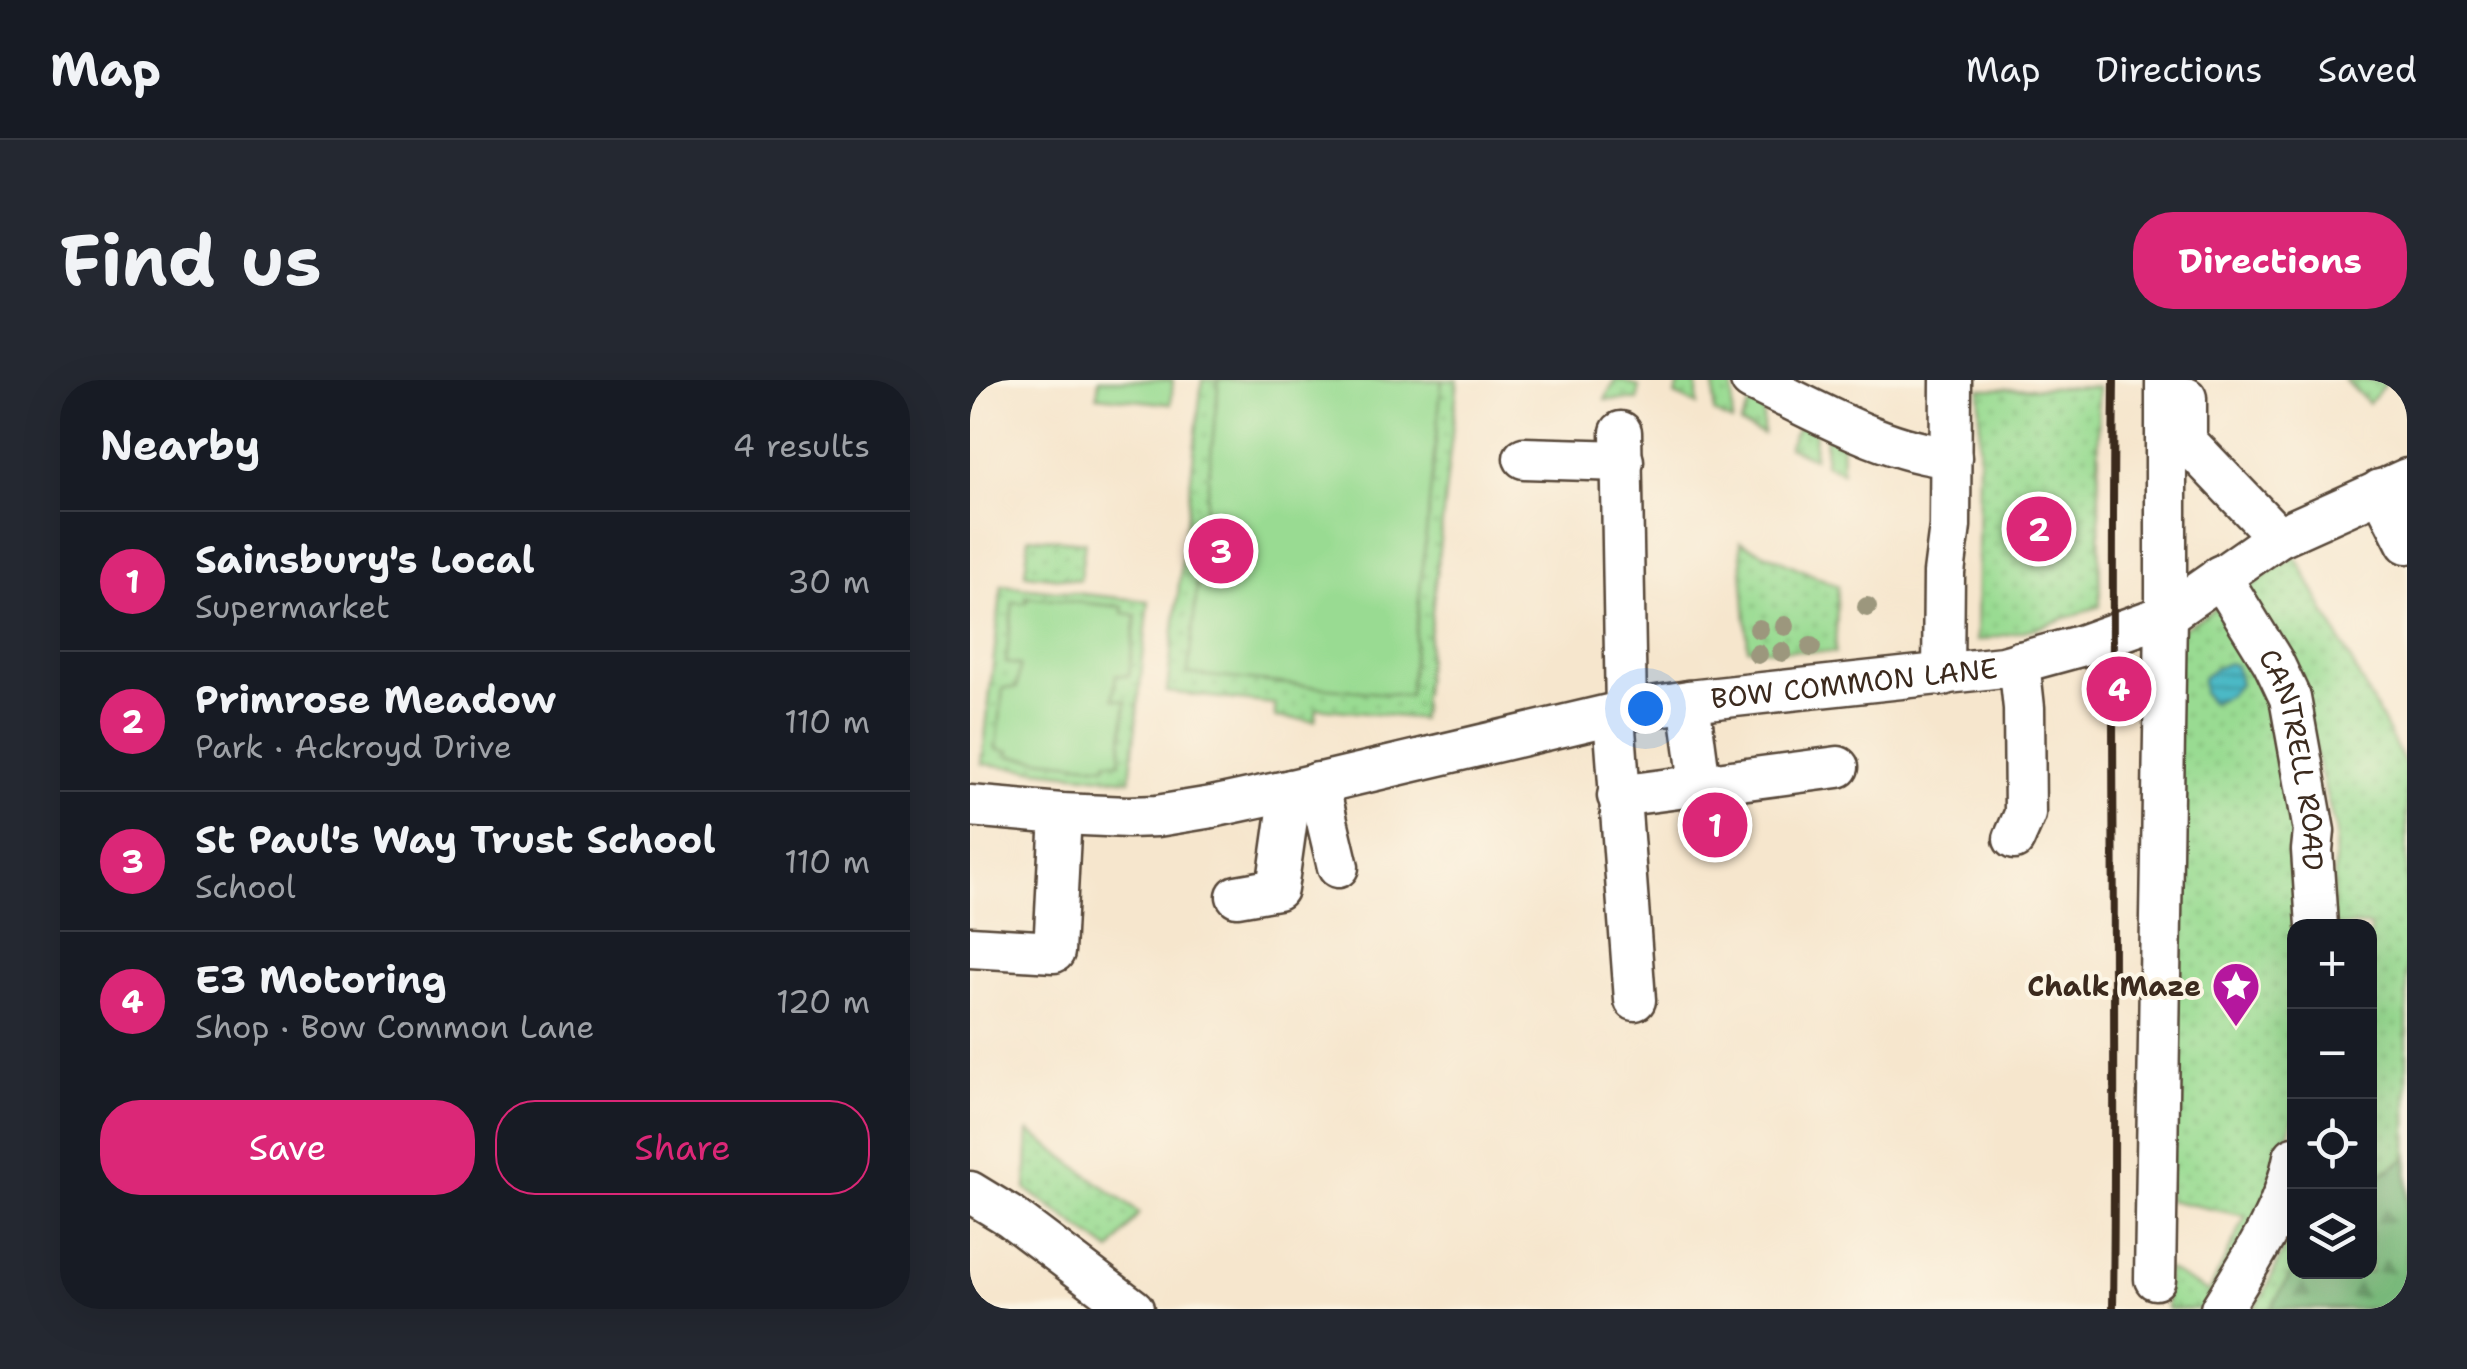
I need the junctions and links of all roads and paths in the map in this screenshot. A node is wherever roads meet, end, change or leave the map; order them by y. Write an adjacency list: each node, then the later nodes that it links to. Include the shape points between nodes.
1 (1751, 380): 5 (street, via 1875,438)
2 (1951, 380): 5 (street)
3 (2166, 380): 11 (street)
4 (2186, 380): 8 (street, via 2186,441)
5 (1951, 456): 13 (street)
6 (1524, 458): 15 (street, via 1622,446)
7 (2394, 485): 8 (street, BOW COMMON LANE); 9 (street)
8 (2278, 537): 10 (street, BOW COMMON LANE)
9 (2407, 543)
10 (2230, 592): 11 (street, BOW COMMON LANE); 25 (street, CANTRELL ROAD, via 2290,698 2314,831)
11 (2166, 615): 12 (street, BOW COMMON LANE); 30 (street)
12 (2019, 662): 13 (street, BOW COMMON LANE); 22 (street, via 2026,814)
13 (1943, 675): 14 (street, BOW COMMON LANE)
14 (1689, 701): 15 (street, BOW COMMON LANE); 17 (street)
15 (1620, 714): 18 (street, BOW COMMON LANE); 19 (street)
16 (1838, 767): 17 (street)
17 (1700, 784): 19 (street)
18 (1305, 786): 21 (street, BOW COMMON LANE, via 1157,816); 23 (street); 24 (street, via 1277,888)
19 (1618, 796): 27 (street)
20 (970, 806): 21 (street, BOW COMMON LANE)
21 (1060, 814): 26 (street, via 1054,952)
22 (2014, 839)
23 (1338, 867)
24 (1237, 896)
25 (2317, 919)
26 (970, 947)
27 (1634, 1000)
28 (2287, 1185): 32 (street)
29 (970, 1192): 31 (street)
30 (2155, 1279)
31 (1133, 1309)
32 (2221, 1309)

